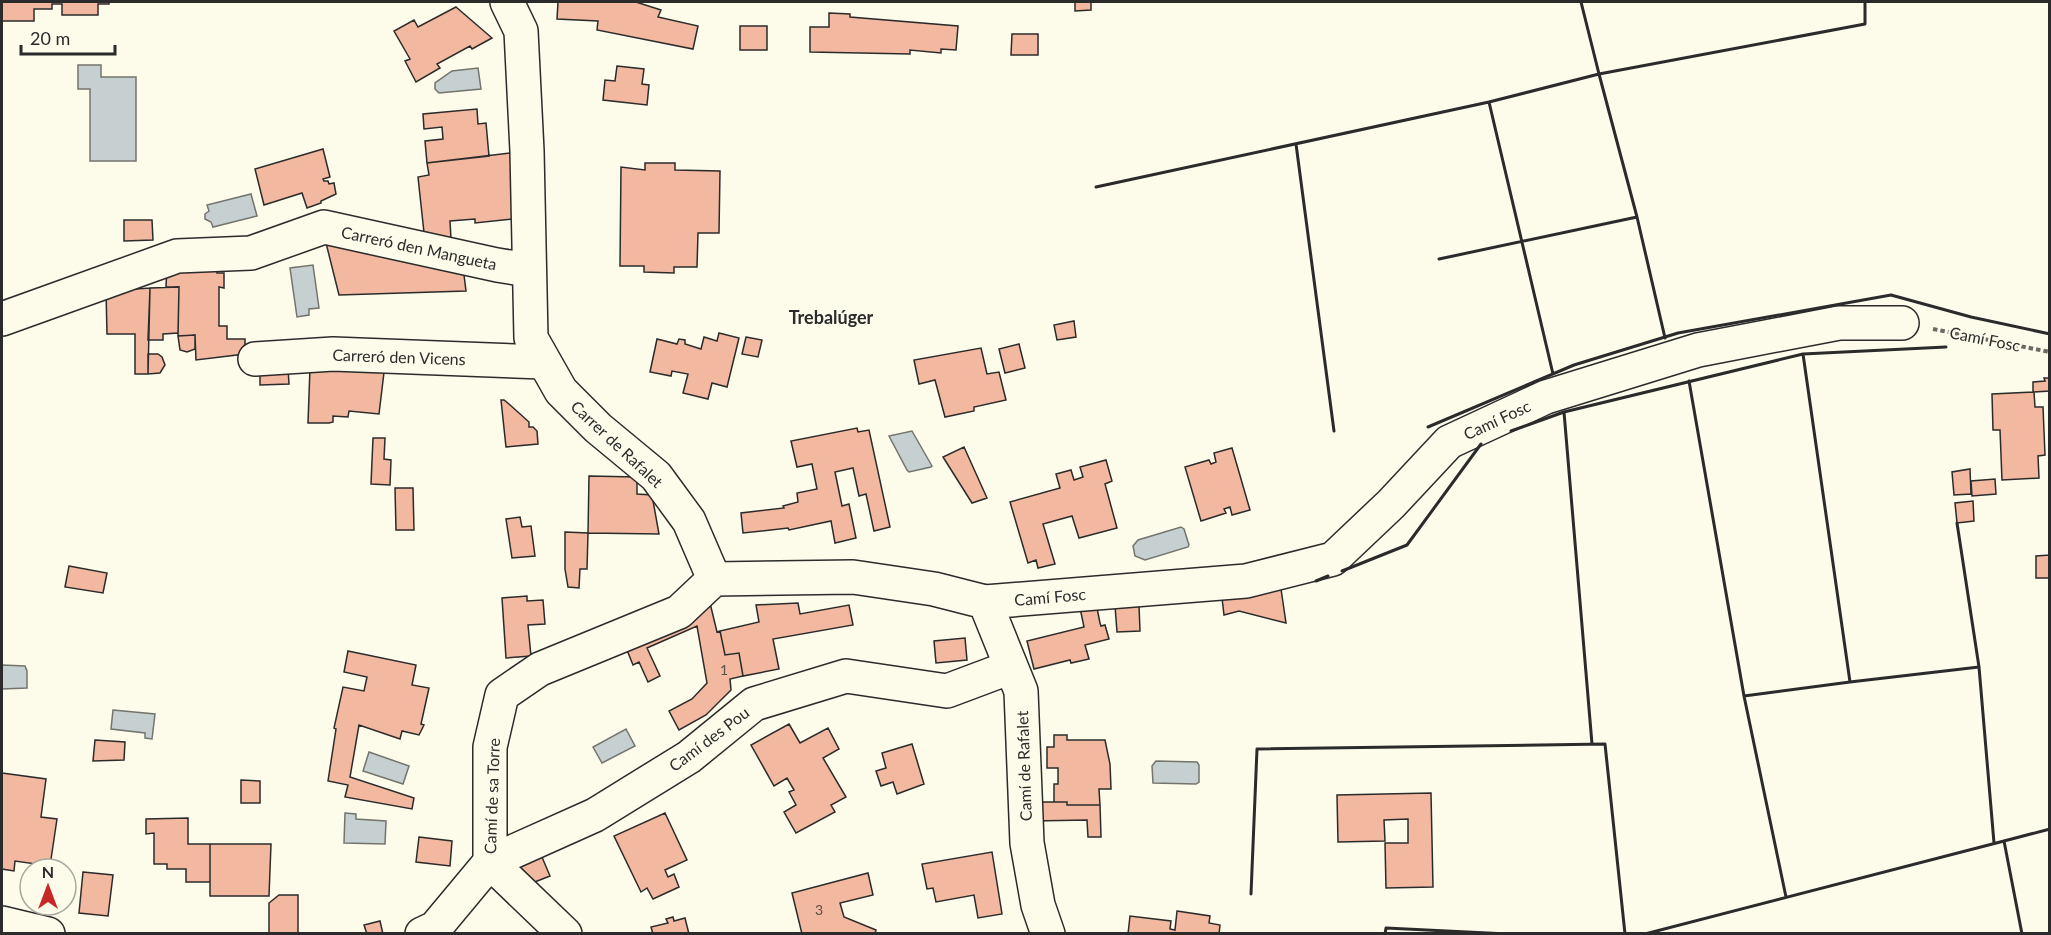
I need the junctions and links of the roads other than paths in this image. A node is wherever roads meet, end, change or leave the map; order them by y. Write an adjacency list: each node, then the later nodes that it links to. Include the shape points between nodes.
1 (507, 2): 2 (street, Carrer de Rafalet, via 521,31)
2 (528, 270): 3 (street, Carreró den Mangueta, via 324,227 251,253 177,256); 6 (street, Carrer de Rafalet, via 531,338)
3 (2, 319)
4 (1902, 323): 8 (street, Camí Fosc, via 1839,323 1698,350 1546,397 1449,442 1333,559 1246,581)
5 (255, 358): 6 (street, Carreró den Vicens, via 333,354)
6 (543, 362): 7 (street, Carrer de Rafalet, via 561,392 656,476 689,521)
7 (714, 579): 8 (street, via 853,577 934,589); 10 (street, Camí de sa Torre, via 679,612 540,669 502,695 490,747)
8 (984, 602): 9 (street, Camí de Rafalet)
9 (1011, 667): 10 (street, Camí des Pou, via 947,691 846,676 754,704 689,757 596,815); 15 (street, Camí de Rafalet, via 1021,691 1027,843 1038,905)
10 (490, 862): 13 (street, Camí de sa Torre, via 435,928); 14 (street)
11 (2, 923): 12 (street)
12 (48, 933)
13 (422, 933)
14 (565, 933)
15 (1048, 933)

